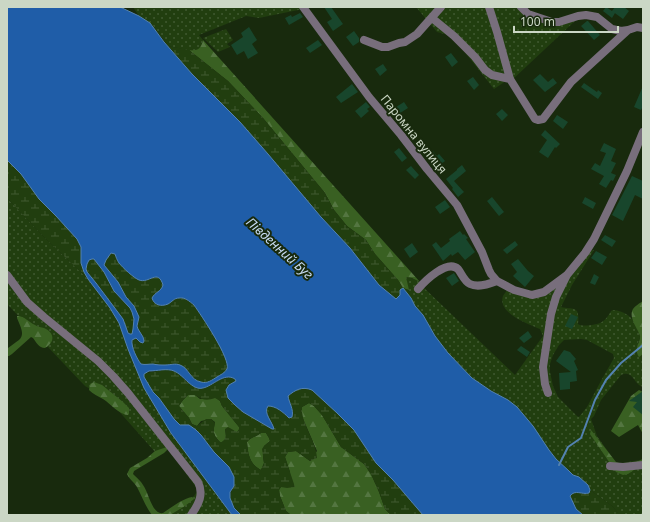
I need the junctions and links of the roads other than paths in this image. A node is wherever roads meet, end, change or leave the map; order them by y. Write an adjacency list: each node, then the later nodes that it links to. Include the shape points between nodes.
1 (303, 7): 13 (street, Паромна вулиця, via 369,97 457,205 482,252 488,270)
2 (441, 7): 5 (street)
3 (489, 7): 9 (street)
4 (521, 7): 7 (street, via 528,14 552,22 586,15 597,17 612,29)
5 (432, 18): 8 (street, via 417,34 388,48); 9 (street, via 454,36 485,70 492,75)
6 (641, 26): 7 (street)
7 (628, 30): 9 (street, via 571,82 543,119 535,119)
8 (364, 40)
9 (510, 79)
10 (643, 132): 12 (street, via 627,172 594,239)
11 (7, 275): 18 (street, via 36,311 113,376 198,482 200,497)
12 (567, 275): 13 (street, Паромна вулиця, via 544,292 532,295 514,290); 15 (street, via 551,314 543,367 544,384)
13 (497, 280): 14 (street, via 483,285 473,285 465,280 457,268 451,266 440,270)
14 (418, 288)
15 (548, 393)
16 (643, 465): 17 (street)
17 (610, 466)
18 (191, 515)

